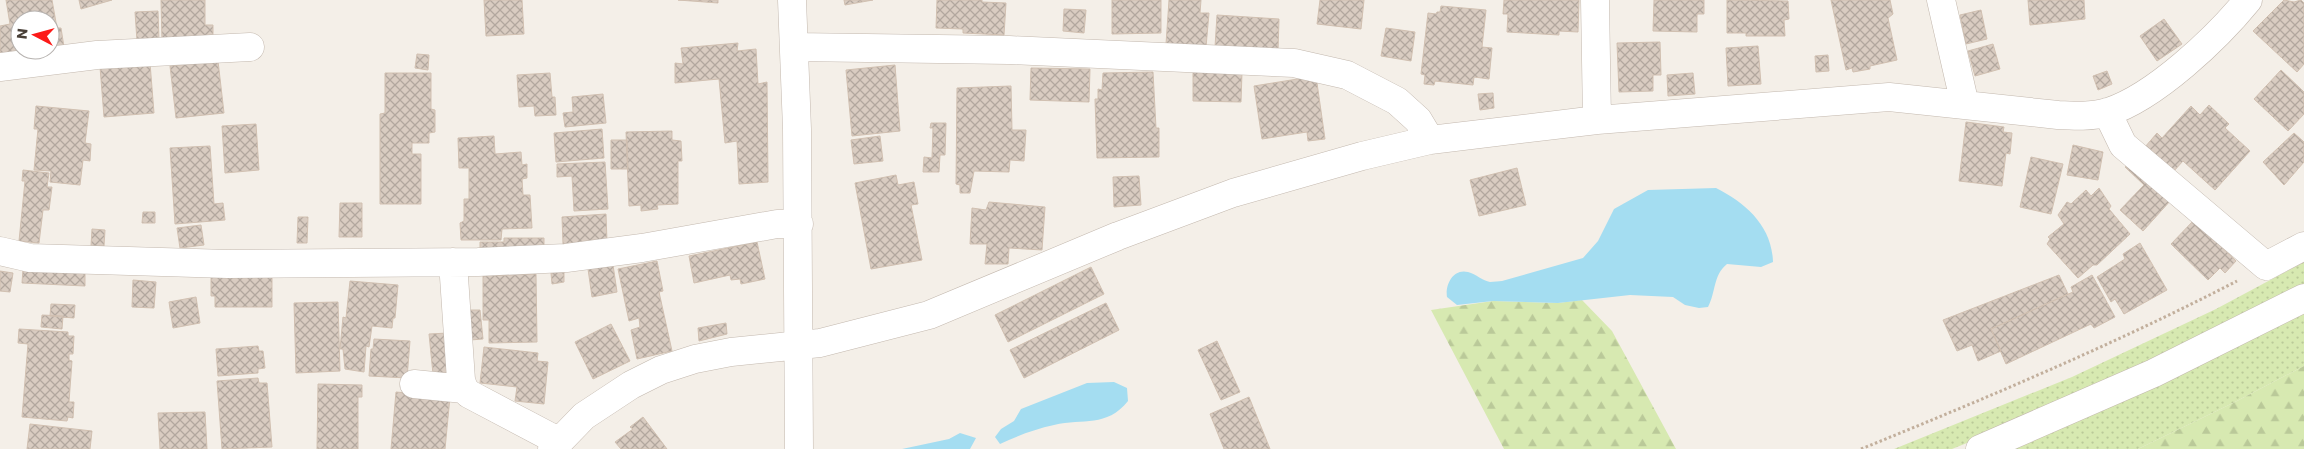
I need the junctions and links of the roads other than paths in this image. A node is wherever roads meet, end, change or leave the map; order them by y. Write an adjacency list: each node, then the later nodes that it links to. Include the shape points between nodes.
1 (792, 0): 6 (street)
2 (1595, 0): 10 (street)
3 (1941, 0): 8 (street)
4 (2248, 0): 9 (street, via 2218,33 2166,78 2132,102)
5 (250, 47): 7 (street, via 97,55)
6 (795, 47): 11 (street, via 1010,50 1294,63 1347,75 1397,101 1418,120); 12 (street)
7 (0, 67)
8 (1965, 105): 9 (street, via 2058,115 2084,116); 10 (street, via 1889,97)
9 (2106, 112): 13 (street, via 2123,145 2266,266)
10 (1598, 120): 11 (street)
11 (1430, 140): 17 (street, via 1233,192 929,315 820,343)
12 (799, 224): 15 (street, via 777,224 566,258); 17 (street)
13 (2304, 246)
14 (0, 251): 15 (street, via 30,258 228,264)
15 (453, 262): 19 (street)
16 (2304, 298): 22 (street, via 2154,373)
17 (798, 345): 20 (street, via 704,357 661,370 630,385 584,416); 21 (street)
18 (414, 384): 19 (street)
19 (464, 388): 20 (street)
20 (555, 445)
21 (799, 449)
22 (1980, 449)

